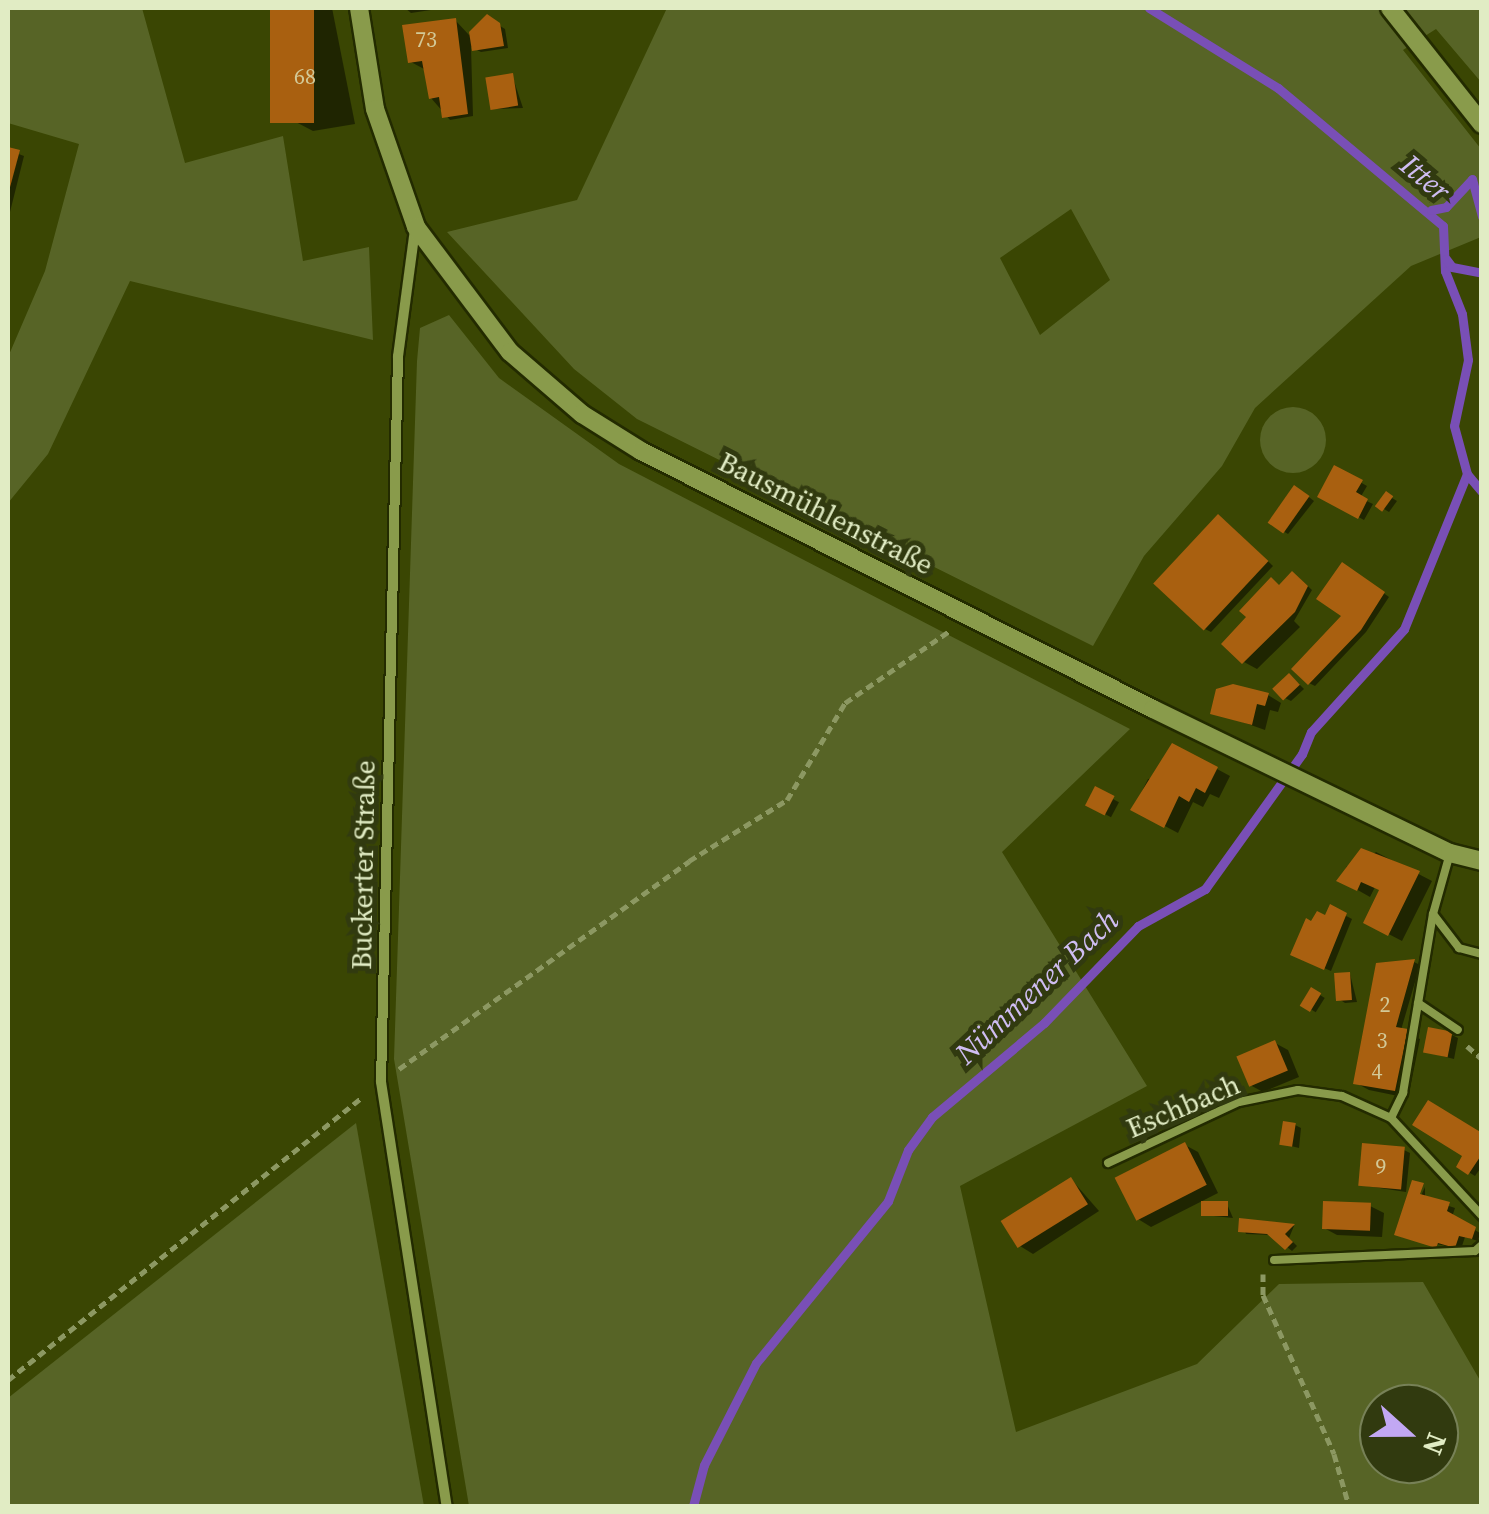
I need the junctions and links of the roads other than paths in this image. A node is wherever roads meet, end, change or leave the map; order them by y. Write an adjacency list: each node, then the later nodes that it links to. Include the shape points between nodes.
1 (358, 8): 4 (street, Bausmühlenstraße, via 375,109)
2 (1390, 8): 3 (street)
3 (1482, 124)
4 (416, 226): 5 (street, Bausmühlenstraße, via 510,352 582,414 641,451); 16 (street, Buckerter Straße, via 398,356 381,1082)
5 (1450, 854): 6 (street, Bausmühlenstraße); 7 (lane)
6 (1482, 861)
7 (1433, 914): 8 (lane, via 1459,948); 9 (lane)
8 (1482, 954)
9 (1418, 1003): 10 (lane); 11 (lane, via 1402,1094)
10 (1458, 1030)
11 (1391, 1118): 12 (lane, Eschbach, via 1367,1102 1298,1090 1239,1102); 13 (lane, Eschbach)
12 (1108, 1163)
13 (1482, 1216)
14 (1482, 1245): 15 (lane, via 1464,1252)
15 (1274, 1260)
16 (446, 1504)

